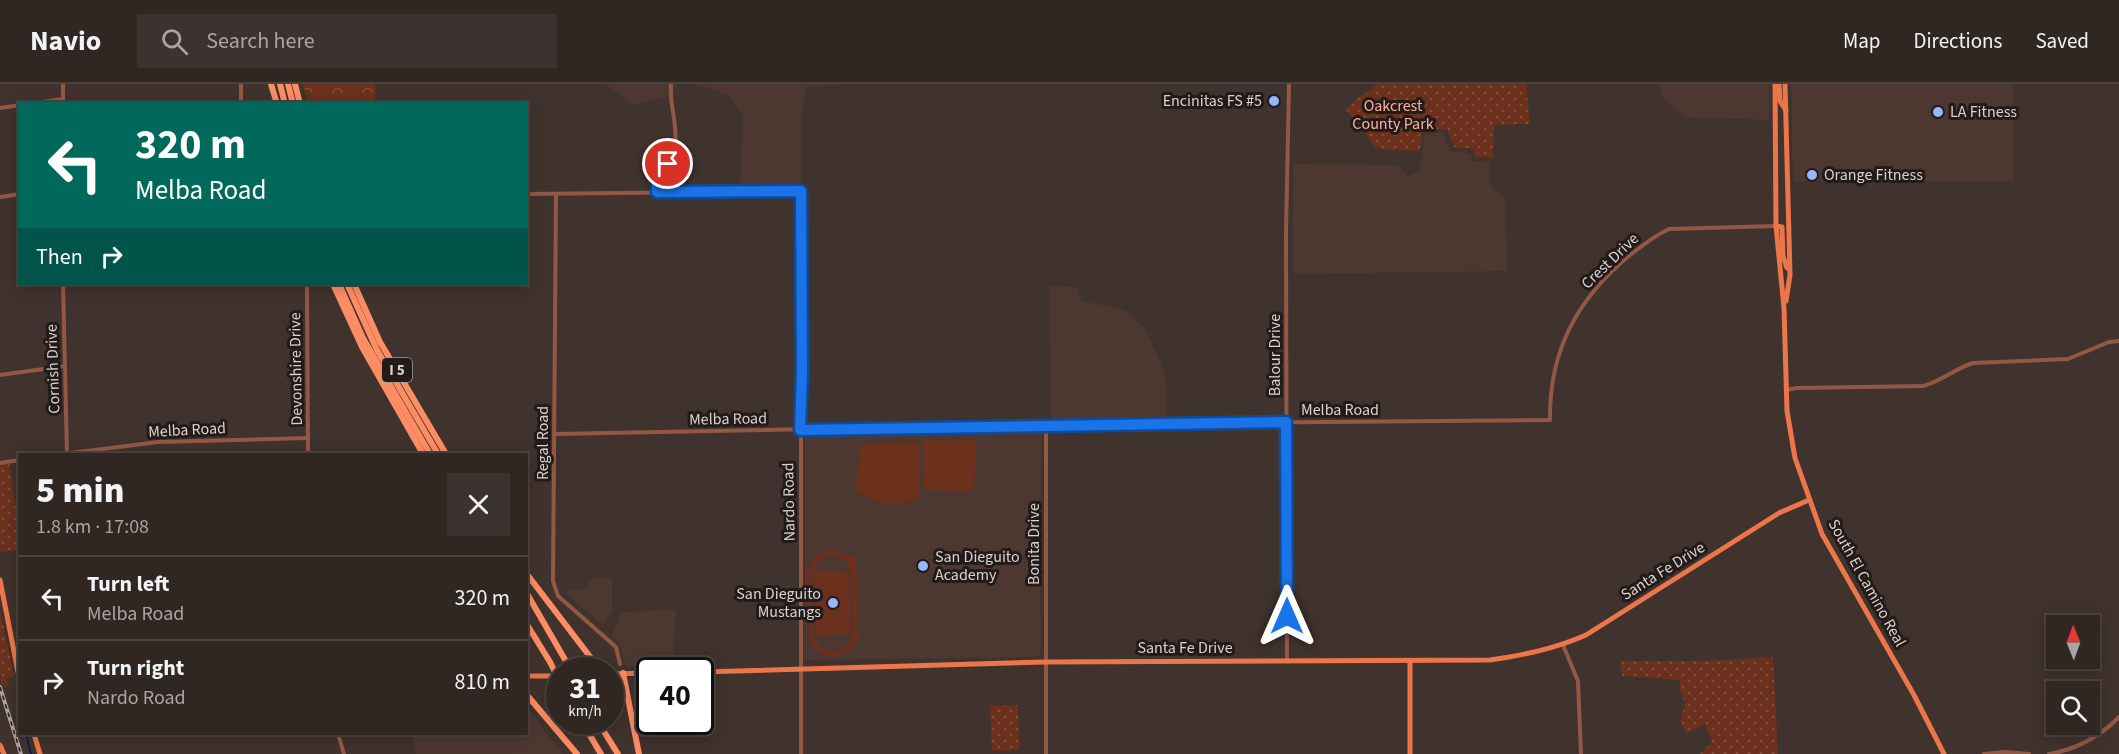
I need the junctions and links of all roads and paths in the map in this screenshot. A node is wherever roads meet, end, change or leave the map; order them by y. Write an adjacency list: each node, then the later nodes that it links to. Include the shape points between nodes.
1 (63, 84): 11 (street)
2 (241, 84): 12 (street)
3 (272, 84): 13 (highway)
4 (280, 84): 14 (highway)
5 (288, 84): 15 (highway)
6 (295, 84): 16 (highway)
7 (671, 84): 20 (street, via 676,141 657,180)
8 (1289, 84): 39 (street, Balour Drive)
9 (1777, 84): 19 (main road, via 1780,102); 25 (main road, South El Camino Real)
10 (1785, 84): 19 (main road, South El Camino Real)
11 (63, 101)
12 (242, 102)
13 (277, 102)
14 (284, 102)
15 (292, 102)
16 (300, 102)
17 (18, 105): 18 (street)
18 (0, 108)
19 (1786, 110): 26 (main road, South El Camino Real)
20 (657, 192): 23 (street); 41 (street, Nardo Road, via 801,191)
21 (18, 194): 24 (street)
22 (528, 194): 23 (street)
23 (556, 194): 42 (street, Regal Road)
24 (0, 197)
25 (1776, 226): 26 (main road, via 1782,227); 33 (main road, South El Camino Real); 38 (street, Crest Drive, via 1669,229 1621,263 1590,295 1561,348 1552,376)
26 (1790, 275): 33 (main road, South El Camino Real)
27 (63, 285): 35 (street, Cornish Drive)
28 (307, 285): 43 (street, Devonshire Drive)
29 (333, 285): 47 (highway, I 5, via 362,347)
30 (339, 285): 48 (highway, via 363,338)
31 (347, 285): 49 (highway, via 377,350)
32 (354, 285): 50 (highway, I 5, via 380,342)
33 (1784, 308): 37 (main road, South El Camino Real)
34 (2119, 341): 37 (street, via 2068,359 1972,363 1923,387)
35 (65, 366): 36 (street); 44 (street, Cornish Drive)
36 (0, 375)
37 (1786, 390): 53 (main road, South El Camino Real, via 1790,437)
38 (1550, 420): 39 (street, Melba Road)
39 (1286, 422): 40 (street, Melba Road); 63 (street, Balour Drive)
40 (1046, 425): 41 (street, Melba Road); 65 (street, Bonita Drive)
41 (800, 430): 42 (street, Melba Road); 66 (street, Nardo Road)
42 (555, 434): 62 (street, Regal Road, via 554,588 558,596 610,641)
43 (308, 438): 45 (street, Melba Road, via 159,442); 46 (street, Devonshire Drive)
44 (66, 453)
45 (74, 453)
46 (308, 453)
47 (422, 453)
48 (429, 453)
49 (437, 453)
50 (445, 453)
51 (18, 460): 52 (street)
52 (0, 463)
53 (1809, 500): 58 (main road, Santa Fe Drive, via 1779,513 1593,631); 90 (main road, South El Camino Real, via 1822,534)
54 (528, 576): 61 (highway)
55 (0, 580): 67 (main road)
56 (528, 595): 60 (highway)
57 (528, 626): 59 (highway, bridge)
58 (1563, 645): 64 (main road, Santa Fe Drive, via 1490,660); 89 (street, via 1578,681)
59 (547, 657)
60 (564, 657)
61 (590, 657)
62 (618, 657)
63 (1287, 661): 64 (main road, Santa Fe Drive); 65 (main road, Santa Fe Drive)
64 (1410, 661): 88 (main road)
65 (1045, 662): 66 (main road, Santa Fe Drive); 87 (street, Bonita Drive)
66 (801, 669): 68 (main road, Santa Fe Drive); 86 (street, Nardo Road)
67 (18, 672)
68 (714, 672)
69 (528, 676): 70 (main road)
70 (546, 676)
71 (624, 679): 85 (highway)
72 (528, 696): 82 (highway)
73 (2119, 717): 93 (street, via 2082,743)
74 (34, 735): 80 (main road)
75 (338, 735): 81 (street)
76 (590, 735): 83 (highway)
77 (606, 735): 84 (highway)
78 (0, 745): 79 (main road)
79 (4, 754)
80 (40, 754)
81 (344, 754)
82 (578, 754)
83 (601, 754)
84 (618, 754)
85 (639, 754)
86 (801, 754)
87 (1046, 754)
88 (1410, 754)
89 (1581, 754)
90 (1944, 754)
91 (1984, 754): 92 (street)
92 (2029, 754)
93 (2049, 754)

